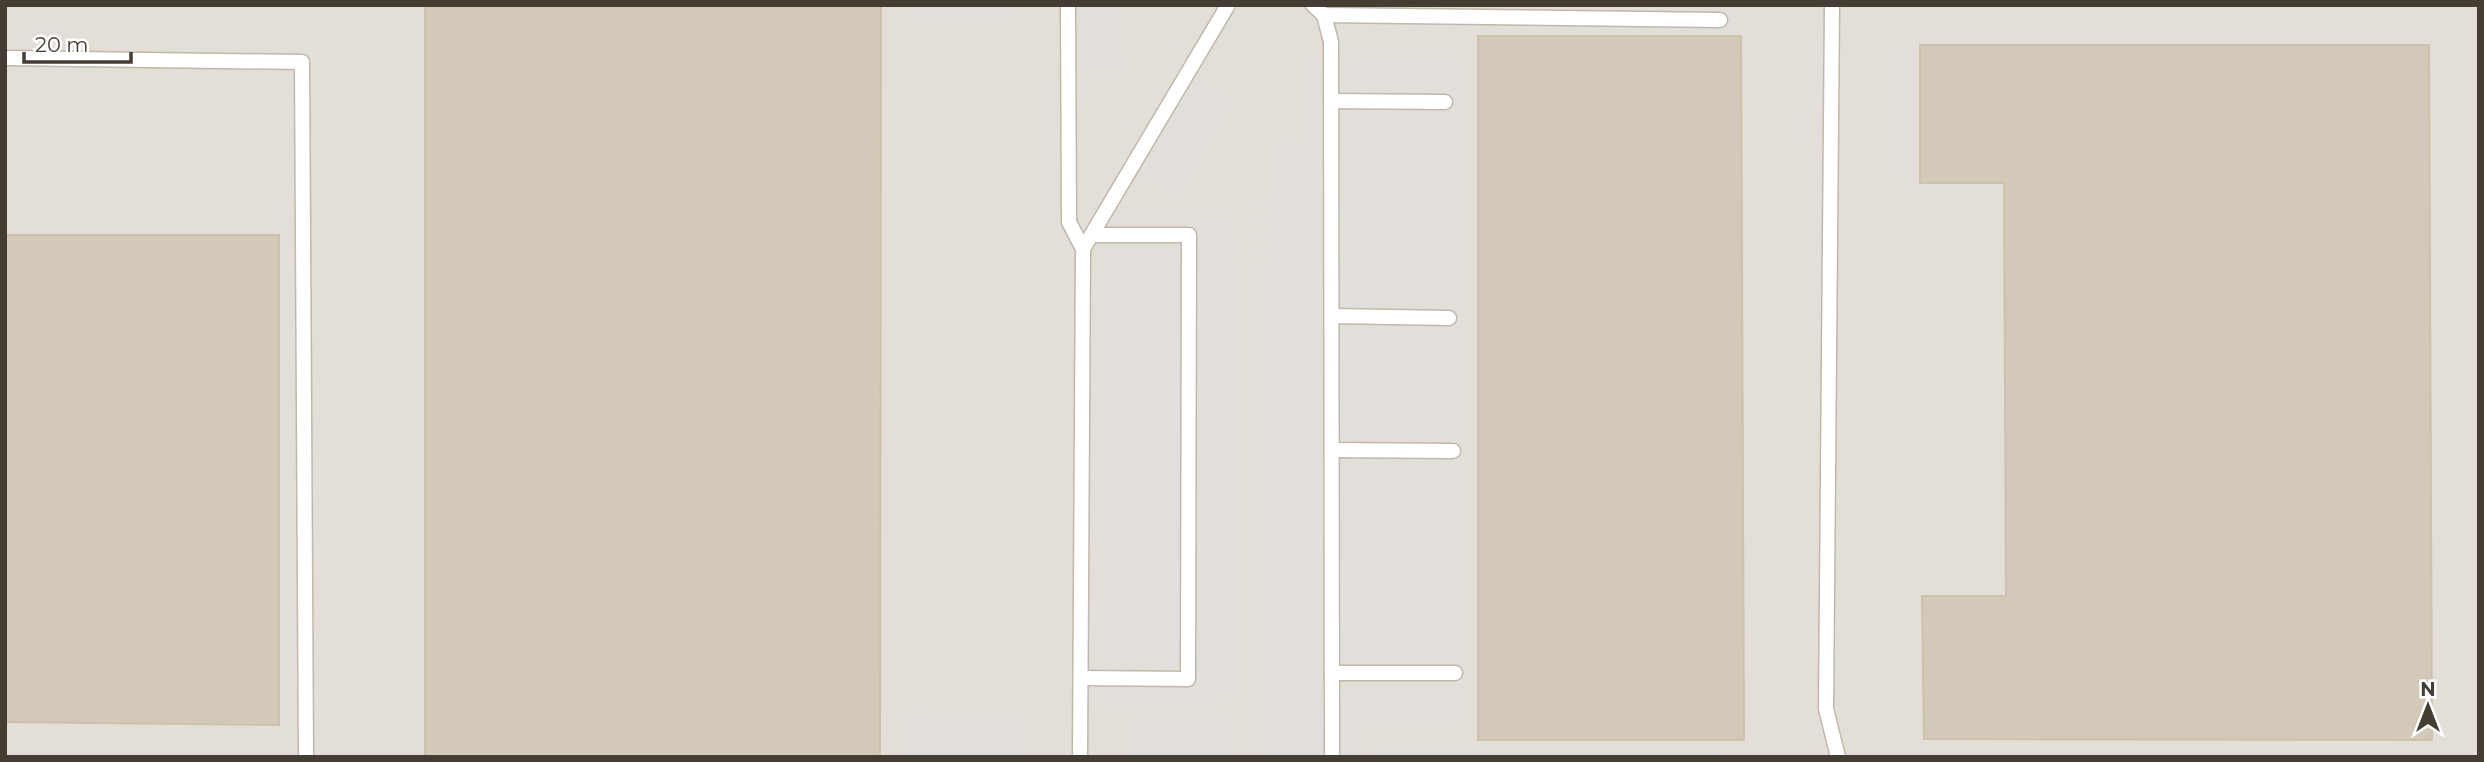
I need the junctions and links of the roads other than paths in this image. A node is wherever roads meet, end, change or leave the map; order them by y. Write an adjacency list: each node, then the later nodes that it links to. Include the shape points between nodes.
1 (1068, 5): 11 (lane, via 1069,222)
2 (1228, 5): 10 (lane)
3 (1313, 5): 5 (lane)
4 (1832, 5): 22 (lane, via 1826,709)
5 (1324, 15): 6 (lane); 8 (lane, via 1331,42)
6 (1720, 20)
7 (5, 58): 19 (lane, via 302,62)
8 (1331, 101): 9 (lane); 12 (lane)
9 (1445, 102)
10 (1091, 234): 11 (lane); 18 (lane, via 1189,235 1188,679)
11 (1083, 249): 18 (lane)
12 (1332, 316): 13 (lane); 14 (lane)
13 (1449, 318)
14 (1332, 450): 15 (lane); 16 (lane)
15 (1453, 451)
16 (1332, 673): 17 (lane); 21 (lane)
17 (1455, 673)
18 (1080, 678): 20 (lane)
19 (306, 757)
20 (1080, 757)
21 (1332, 757)
22 (1838, 757)

